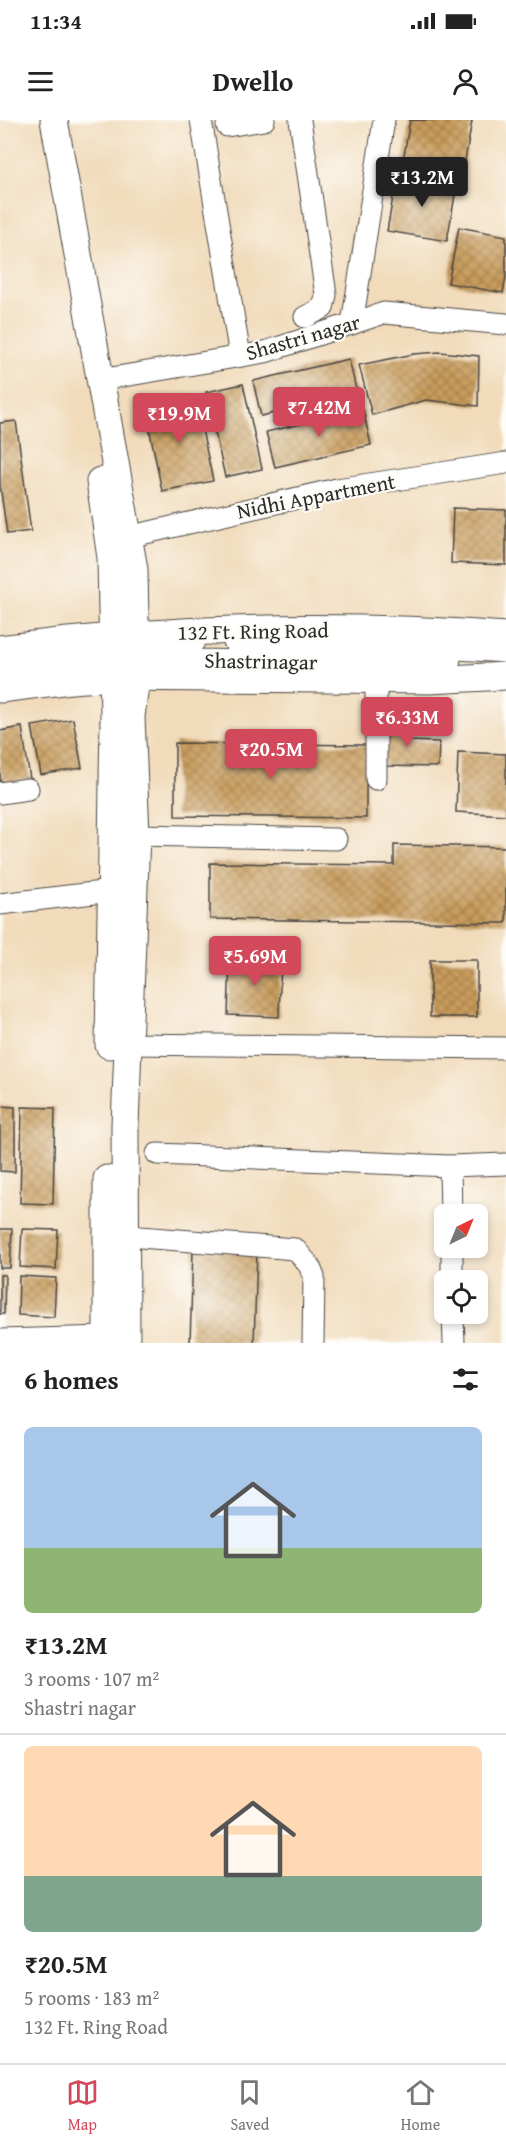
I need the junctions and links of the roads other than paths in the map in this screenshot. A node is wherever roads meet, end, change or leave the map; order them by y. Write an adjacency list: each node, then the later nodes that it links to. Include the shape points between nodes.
1 (36, 120): 18 (main road, via 97,461)
2 (54, 120): 12 (main road)
3 (201, 120): 11 (street)
4 (264, 120): 7 (street)
5 (300, 120): 8 (street, via 326,295 323,308)
6 (384, 120): 9 (street)
7 (227, 126)
8 (305, 317)
9 (352, 324): 10 (street, Shastri nagar, via 384,313); 11 (street, Shastri nagar, via 265,352)
10 (506, 324)
11 (240, 356): 12 (street, Shastri nagar)
12 (100, 380): 14 (main road)
13 (506, 463): 14 (street, Nidhi Appartment, via 337,489)
14 (128, 537): 18 (main road, via 134,569)
15 (506, 636): 18 (main road, 132 Ft. Ring Road, via 419,629 231,629)
16 (0, 649): 18 (main road, 132 Ft. Ring Road)
17 (506, 655): 18 (street, Shastrinagar, via 392,645 189,642)
18 (124, 656): 19 (street, Shastrinagar); 21 (main road, 132 Ft. Ring Road); 22 (main road, 132 Ft. Ring Road, via 71,680); 26 (main road, via 132,717); 28 (main road)
19 (0, 667)
20 (506, 676): 21 (main road, 132 Ft. Ring Road)
21 (376, 679): 23 (street)
22 (0, 689)
23 (376, 779)
24 (28, 789): 25 (street)
25 (0, 793)
26 (136, 835): 27 (street); 30 (main road)
27 (336, 839)
28 (111, 891): 29 (street); 39 (main road)
29 (0, 904)
30 (127, 1044): 31 (street); 36 (main road)
31 (506, 1048)
32 (157, 1154): 34 (street)
33 (506, 1164): 34 (street)
34 (450, 1166): 35 (street)
35 (451, 1204)
36 (127, 1236): 39 (main road); 40 (street, via 295,1249 314,1277)
37 (453, 1324): 41 (street)
38 (0, 1340): 39 (street)
39 (113, 1341)
40 (313, 1343)
41 (454, 1343)

